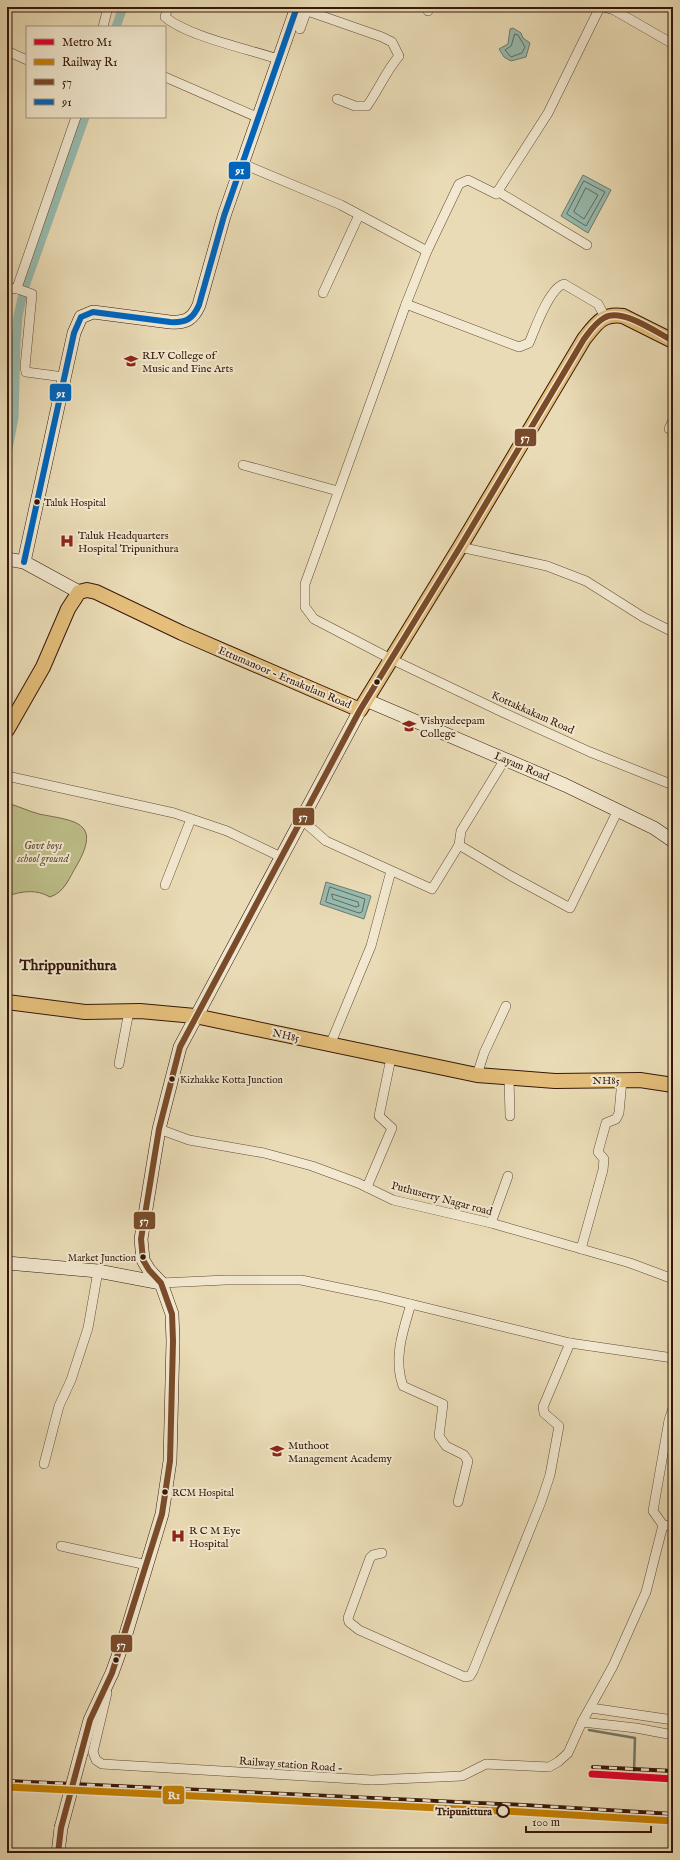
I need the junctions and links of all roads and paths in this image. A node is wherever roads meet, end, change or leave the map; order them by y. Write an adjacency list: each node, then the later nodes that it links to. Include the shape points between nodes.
1 (108, 7): 6 (street)
2 (168, 7): 10 (street, via 165,17 171,23)
3 (600, 7): 17 (street, via 548,113)
4 (604, 7): 8 (street, via 614,10)
5 (301, 8): 7 (street); 10 (main road); 13 (street, via 382,37 392,42 399,56 388,68 367,106 355,106)
6 (103, 26)
7 (300, 29)
8 (673, 44)
9 (7, 50): 11 (street)
10 (278, 59): 15 (main road)
11 (26, 60)
12 (166, 77): 15 (street)
13 (338, 99)
14 (76, 118): 22 (street, via 19,282)
15 (259, 118): 16 (main road)
16 (243, 164): 18 (street); 27 (main road, via 224,216 199,304 192,317 176,323 97,312 83,316 74,333)
17 (497, 191): 19 (street); 20 (street, Kottakkakam Road, via 496,194 468,180 459,184)
18 (359, 215): 20 (street); 23 (street)
19 (587, 245)
20 (427, 251): 24 (street, Kottakkakam Road)
21 (7, 288): 22 (street)
22 (21, 291): 27 (street, via 32,294 26,372)
23 (323, 293)
24 (406, 304): 25 (street, via 519,347 528,343 549,298 560,285 564,284 598,304); 31 (street, Kottakkakam Road)
25 (605, 317): 26 (main road, via 623,316); 32 (main road, Ettumanoor - Ernakulam Road, via 584,339)
26 (673, 341)
27 (64, 377): 34 (main road)
28 (673, 420): 29 (street)
29 (669, 429)
30 (243, 465): 31 (street)
31 (338, 491): 37 (street, Kottakkakam Road, via 305,584 305,607 314,619)
32 (460, 547): 36 (street, via 547,566 586,581 643,617); 37 (main road, Ettumanoor - Ernakulam Road)
33 (7, 559): 34 (main road)
34 (24, 562): 35 (main road)
35 (79, 592): 38 (main road, Ettumanoor - Ernakulam Road, via 96,592 182,633); 39 (main road, via 68,609 43,667)
36 (673, 632)
37 (391, 659): 38 (main road, Ettumanoor - Ernakulam Road); 42 (street, Kottakkakam Road, via 590,752)
38 (363, 705): 40 (main road, Layam Road); 45 (main road)
39 (7, 730)
40 (504, 759): 43 (main road, Layam Road, via 565,784); 47 (street, via 461,831)
41 (7, 776): 44 (street)
42 (668, 783)
43 (618, 810): 46 (main road, Layam Road); 47 (street, via 570,908)
44 (191, 819): 48 (street, via 227,832); 50 (street)
45 (301, 819): 48 (main road); 49 (street, via 326,841)
46 (673, 841)
47 (459, 845): 49 (street, via 432,889)
48 (281, 857): 54 (main road)
49 (391, 871): 55 (street, via 371,946)
50 (165, 885)
51 (7, 1002): 53 (main road, via 85,1012)
52 (506, 1006): 58 (street, via 484,1053)
53 (129, 1011): 54 (main road, via 170,1012); 57 (street)
54 (195, 1016): 55 (main road, NH85 / NH85); 63 (main road, via 180,1047)
55 (330, 1045): 56 (main road, NH85 / NH85)
56 (391, 1058): 58 (main road, NH85 / NH85); 65 (street, via 379,1116 392,1128)
57 (119, 1064)
58 (477, 1075): 59 (main road, NH85 / NH85)
59 (509, 1078): 60 (main road, NH85 / NH85, via 555,1081); 62 (street)
60 (622, 1080): 61 (main road, NH85 / NH85); 67 (street, via 619,1113 616,1119 606,1123 601,1136 598,1152 604,1159 603,1170)
61 (673, 1085)
62 (510, 1116)
63 (159, 1129): 65 (street, Puthuserry Nagar road, via 189,1140 264,1153 312,1166); 71 (main road, via 141,1239 143,1260)
64 (508, 1176): 66 (street)
65 (367, 1187): 66 (street, Puthuserry Nagar road, via 393,1200)
66 (491, 1224): 67 (street, Puthuserry Nagar road)
67 (581, 1249): 70 (street, Puthuserry Nagar road)
68 (7, 1263): 69 (main road)
69 (98, 1271): 71 (main road); 76 (street, via 88,1328 71,1380 59,1406)
70 (673, 1278)
71 (160, 1283): 72 (street, via 301,1280); 82 (main road, via 172,1314 174,1341 170,1461 162,1514)
72 (411, 1304): 73 (street); 77 (street, via 398,1348 401,1378 403,1386 443,1404 439,1436 446,1446 468,1461)
73 (570, 1343): 74 (street); 81 (street, via 543,1407 544,1413 559,1426 550,1476 470,1676 464,1677 359,1630 349,1622 348,1618 370,1558)
74 (673, 1358)
75 (673, 1408): 78 (street, via 653,1510)
76 (44, 1464)
77 (458, 1502)
78 (663, 1525): 79 (street); 84 (street, via 646,1592)
79 (673, 1526)
80 (61, 1546): 82 (street)
81 (382, 1553)
82 (147, 1565): 83 (main road)
83 (112, 1673): 86 (street, Railway station Road -, via 93,1752 96,1760 102,1764 372,1780 462,1776 486,1764 549,1767 568,1752); 88 (main road, bridge, via 90,1720 61,1828)
84 (591, 1708): 85 (street); 86 (street)
85 (673, 1720)
86 (582, 1722): 87 (street)
87 (673, 1734)
88 (58, 1853)

